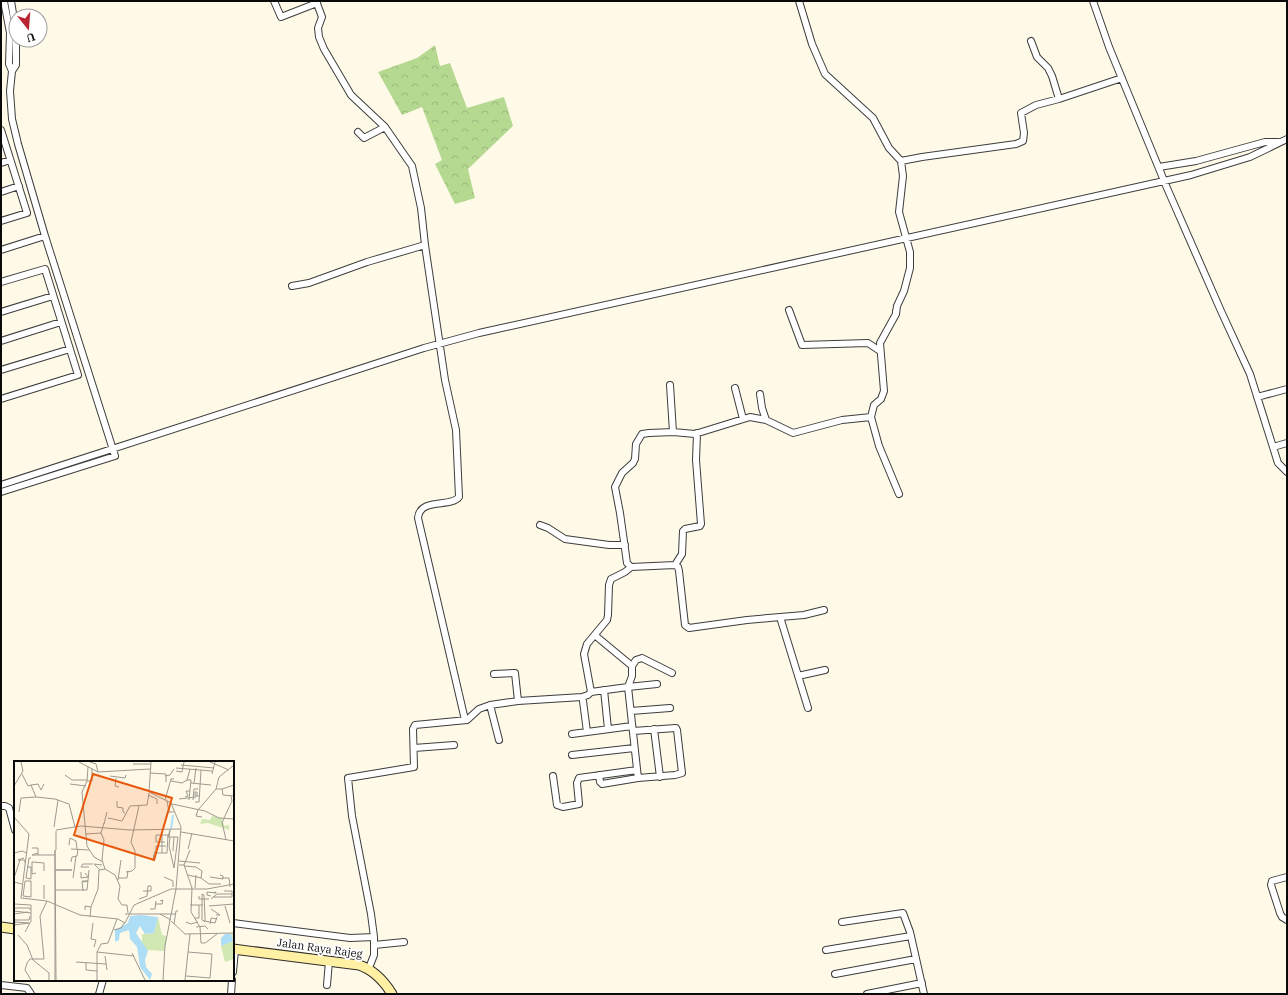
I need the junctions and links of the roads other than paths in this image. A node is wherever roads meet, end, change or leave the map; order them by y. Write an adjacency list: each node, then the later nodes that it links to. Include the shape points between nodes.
1 (4, 1): 9 (street, via 10,33)
2 (274, 1): 5 (street, via 281,17)
3 (799, 1): 18 (street, via 812,44 825,74 873,118 889,148)
4 (1093, 1): 11 (street)
5 (317, 2): 13 (street, via 322,17 318,28 319,37 324,49 351,95)
6 (1031, 41): 12 (street, via 1037,57 1052,76)
7 (17, 48): 8 (street)
8 (17, 51): 9 (street); 10 (street, via 16,65)
9 (10, 52): 10 (street, via 9,64)
10 (12, 71): 25 (street, via 12,119)
11 (1122, 78): 12 (street); 20 (street)
12 (1059, 99): 18 (street, via 1036,105 1020,113 1023,141 1016,144)
13 (385, 127): 14 (street, via 364,138); 27 (street, via 412,166)
14 (358, 132)
15 (1, 133): 17 (street)
16 (1285, 140): 20 (street, via 1265,142 1196,161); 21 (street, via 1250,157)
17 (10, 160): 19 (street); 22 (street)
18 (901, 161): 26 (street, via 903,176 899,212)
19 (1, 163)
20 (1159, 167): 21 (street)
21 (1164, 180): 26 (street); 44 (street, via 1220,311 1242,354)
22 (19, 186): 23 (street); 24 (street, via 27,213)
23 (1, 192)
24 (1, 221)
25 (45, 236): 28 (street); 53 (street)
26 (906, 237): 36 (street); 38 (street, via 910,252 910,268 896,314 882,337)
27 (425, 245): 30 (street, via 309,283); 36 (street)
28 (1, 250)
29 (1, 282): 31 (street, via 44,268)
30 (292, 286)
31 (53, 296): 33 (street); 34 (street)
32 (790, 310): 38 (street, via 802,345 868,343)
33 (1, 312)
34 (61, 322): 35 (street); 37 (street)
35 (1, 341)
36 (440, 344): 53 (street); 80 (street, via 456,430 459,498 427,507 421,511 418,518)
37 (70, 349): 39 (street); 45 (street, via 78,375)
38 (880, 352): 46 (street, via 884,391 881,399 874,405)
39 (1, 370)
40 (670, 385): 49 (street)
41 (735, 388): 47 (street)
42 (1287, 389): 44 (street)
43 (760, 394): 48 (street)
44 (1256, 397): 52 (street)
45 (1, 399)
46 (872, 417): 48 (street, via 842,420 793,433); 57 (street, via 879,446)
47 (743, 419): 48 (street); 50 (street)
48 (766, 420)
49 (673, 432): 50 (street); 59 (street, via 642,434 636,444 633,463 617,482 615,488)
50 (697, 434): 60 (street, via 696,460 701,524 683,531 682,554)
51 (1287, 443): 52 (street)
52 (1273, 447): 54 (street, via 1278,463)
53 (112, 448): 55 (street); 56 (street, via 115,456)
54 (1287, 472)
55 (1, 484)
56 (1, 492)
57 (899, 494)
58 (540, 525): 59 (street, via 565,539)
59 (625, 545): 61 (street, via 627,563)
60 (674, 565): 61 (street); 63 (street, via 679,571 686,627)
61 (631, 567): 73 (street, via 611,580 607,620 587,644 584,654)
62 (824, 610): 63 (street)
63 (780, 617): 69 (street)
64 (597, 637): 65 (street)
65 (632, 666): 67 (street, via 636,660 642,658); 71 (street)
66 (825, 670): 69 (street)
67 (672, 672)
68 (494, 674): 74 (street, via 515,673)
69 (798, 676): 78 (street)
70 (657, 684): 71 (street)
71 (628, 687): 72 (street); 79 (street)
72 (604, 690): 73 (street); 81 (street)
73 (591, 692): 74 (street, via 588,696 582,697)
74 (518, 701): 76 (street)
75 (583, 701): 84 (street)
76 (490, 705): 80 (street); 86 (street)
77 (670, 708): 79 (street)
78 (808, 708)
79 (631, 711): 82 (street)
80 (465, 720): 88 (street, via 415,725)
81 (608, 729): 82 (street); 84 (street)
82 (632, 729): 83 (street); 89 (street)
83 (654, 729): 94 (street); 94 (street, via 676,729 682,771 679,774)
84 (586, 732): 85 (street)
85 (572, 734)
86 (499, 740)
87 (454, 745): 88 (street)
88 (414, 748): 105 (street, via 414,767 348,778 352,816)
89 (634, 748): 90 (street); 91 (street)
90 (572, 755)
91 (638, 770): 92 (street); 95 (street)
92 (599, 775): 93 (street, via 579,778 577,781 582,803 563,807 557,805); 95 (street, via 602,784)
93 (553, 776)
94 (660, 777): 95 (street)
95 (638, 778)
96 (1, 806): 97 (street, via 9,808)
97 (14, 826)
98 (1287, 877): 99 (street, via 1272,881 1271,885 1280,913)
99 (1287, 920)
100 (842, 922): 104 (street, via 903,913)
101 (234, 923): 105 (street, via 350,938)
102 (1, 927): 103 (main road)
103 (14, 929)
104 (911, 936): 109 (street); 110 (street)
105 (374, 937): 107 (street)
106 (404, 942): 107 (street)
107 (374, 945): 112 (street, via 374,955)
108 (234, 950): 111 (main road, Jalan Raya Rajeg)
109 (826, 950)
110 (916, 959): 113 (street); 116 (street)
111 (329, 961): 112 (main road, Jalan Raya Rajeg); 118 (street)
112 (369, 968): 122 (main road, Jalan Raya Rajeg)
113 (835, 974)
114 (103, 981): 120 (street)
115 (232, 981): 121 (street)
116 (922, 983): 123 (street); 124 (street)
117 (1, 985): 119 (street, via 27,988)
118 (327, 985)
119 (31, 994)
120 (99, 994)
121 (231, 994)
122 (392, 994)
123 (867, 994)
124 (924, 994)

